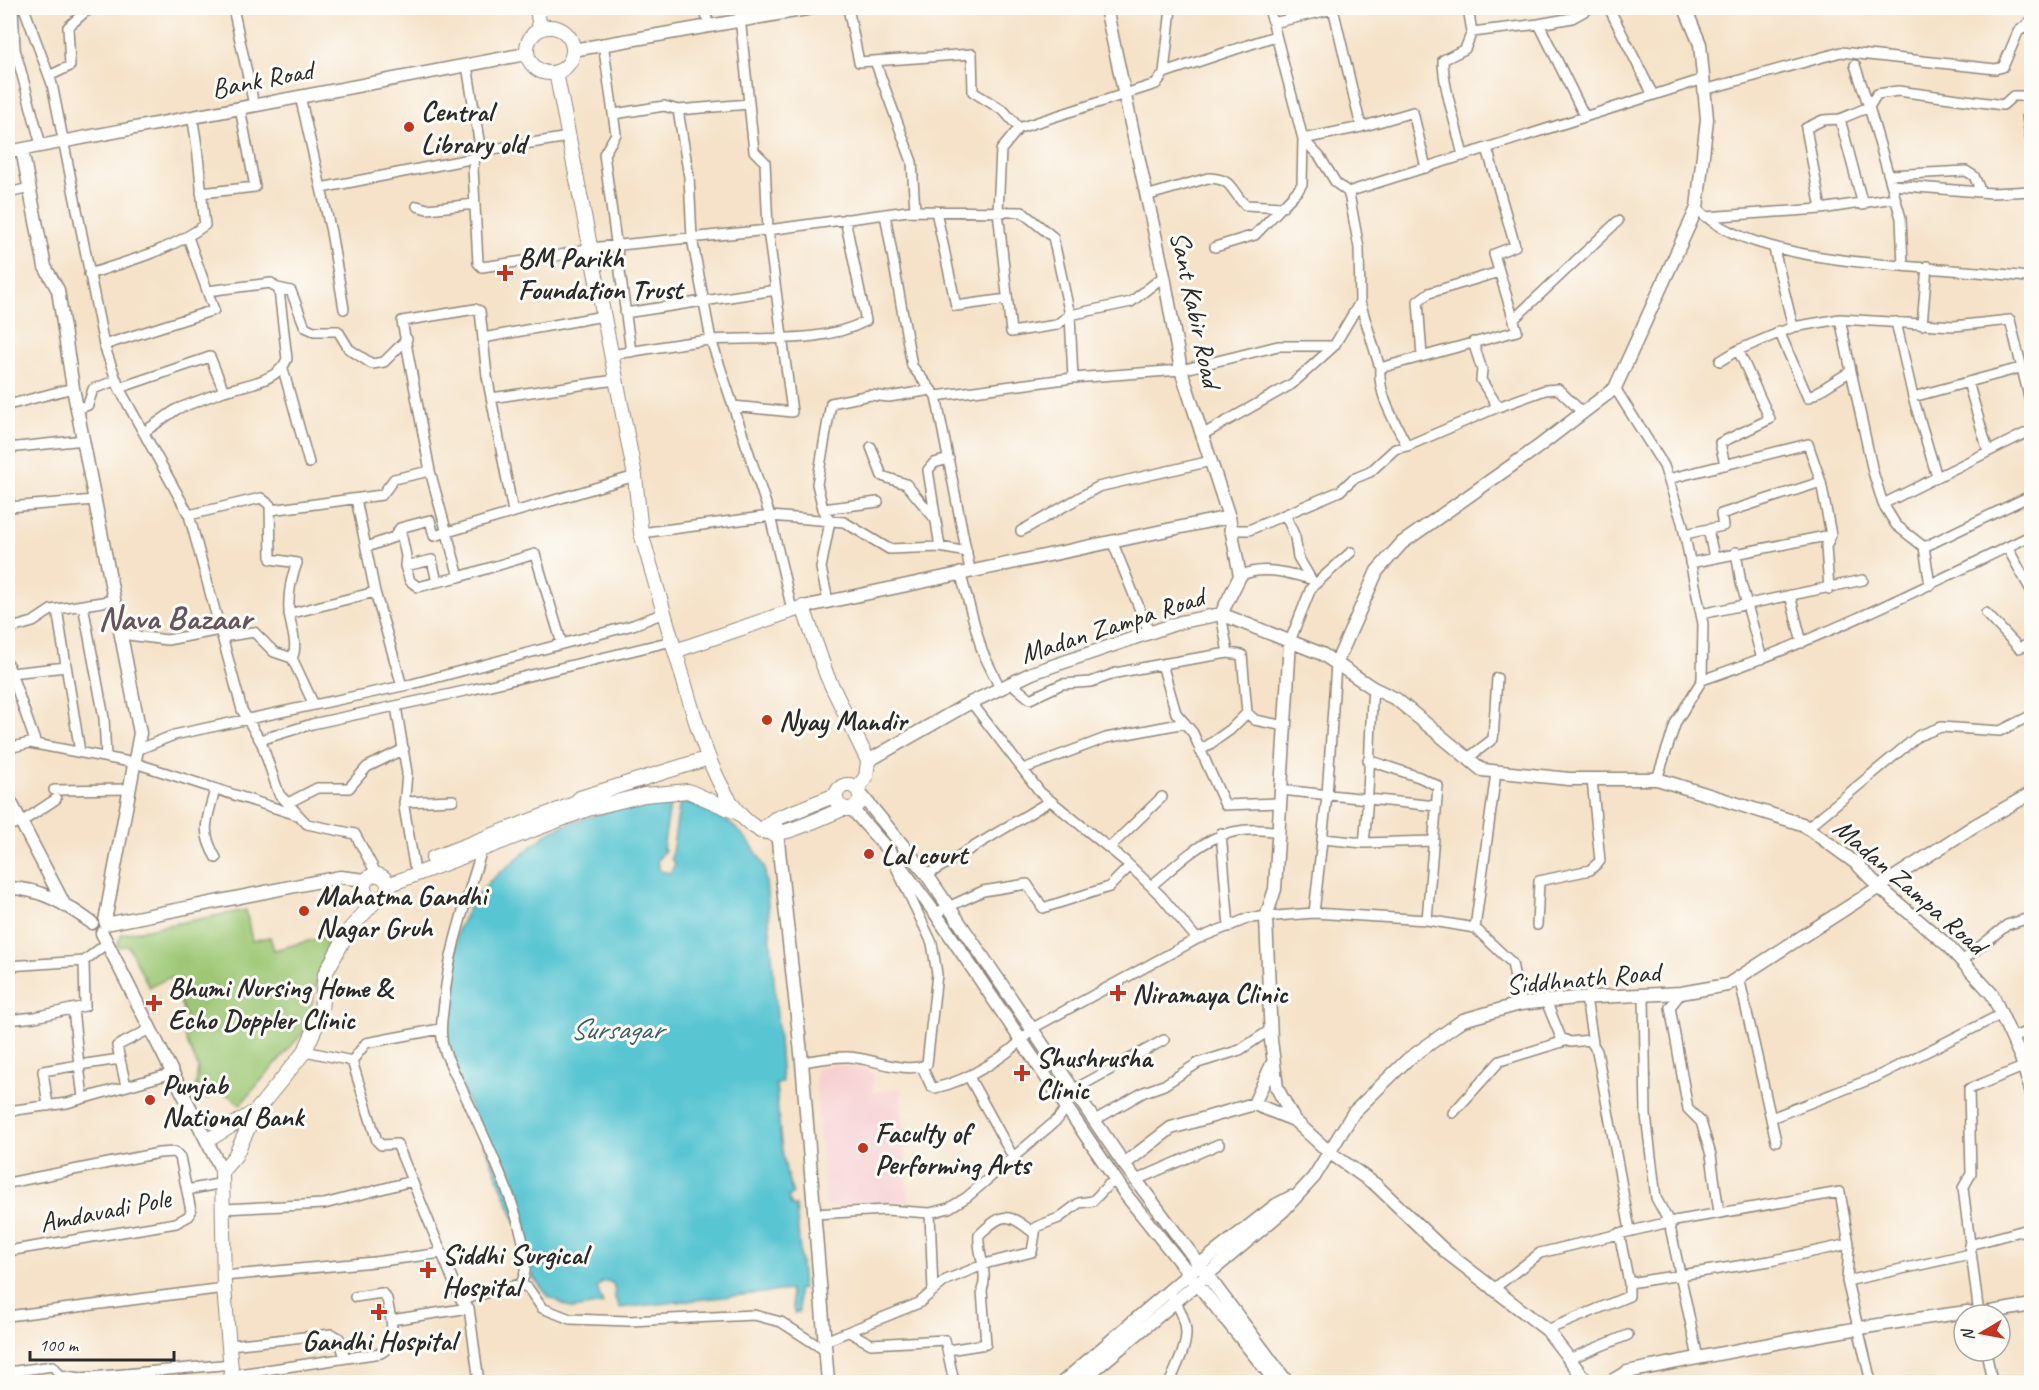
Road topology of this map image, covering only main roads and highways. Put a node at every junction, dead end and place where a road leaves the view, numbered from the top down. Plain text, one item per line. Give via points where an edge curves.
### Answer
1 (537, 8) edge
2 (545, 8) edge
3 (544, 28) junction
4 (556, 72) junction
5 (673, 646) junction
6 (709, 758) junction
7 (858, 790) junction
8 (836, 795) junction
9 (848, 809) junction
10 (736, 813) junction
11 (760, 831) junction
12 (379, 879) junction
13 (377, 899) junction
14 (256, 1111) junction
15 (208, 1140) road end
16 (232, 1374) edge

1 - 3 main road
2 - 3 main road
3 - 4 main road via 565,32 573,50 570,62
3 - 4 main road via 529,39 526,54 539,71
4 - 5 main road via 634,476 641,534
5 - 6 main road
5 - 7 main road via 797,609 868,761 866,777
6 - 10 main road
6 - 12 main road via 580,798 574,804
7 - 8 main road via 843,786
7 - 9 main road via 860,802
8 - 9 main road via 837,802
8 - 11 main road via 775,819
9 - 11 main road via 779,833
10 - 11 main road
10 - 12 main road via 702,796 669,791 588,809 482,849
12 - 13 main road via 387,893
12 - 13 main road via 364,887 367,895
13 - 14 main road via 349,930 325,974 320,1017 305,1051
14 - 15 main road
14 - 16 main road via 223,1177 224,1282

